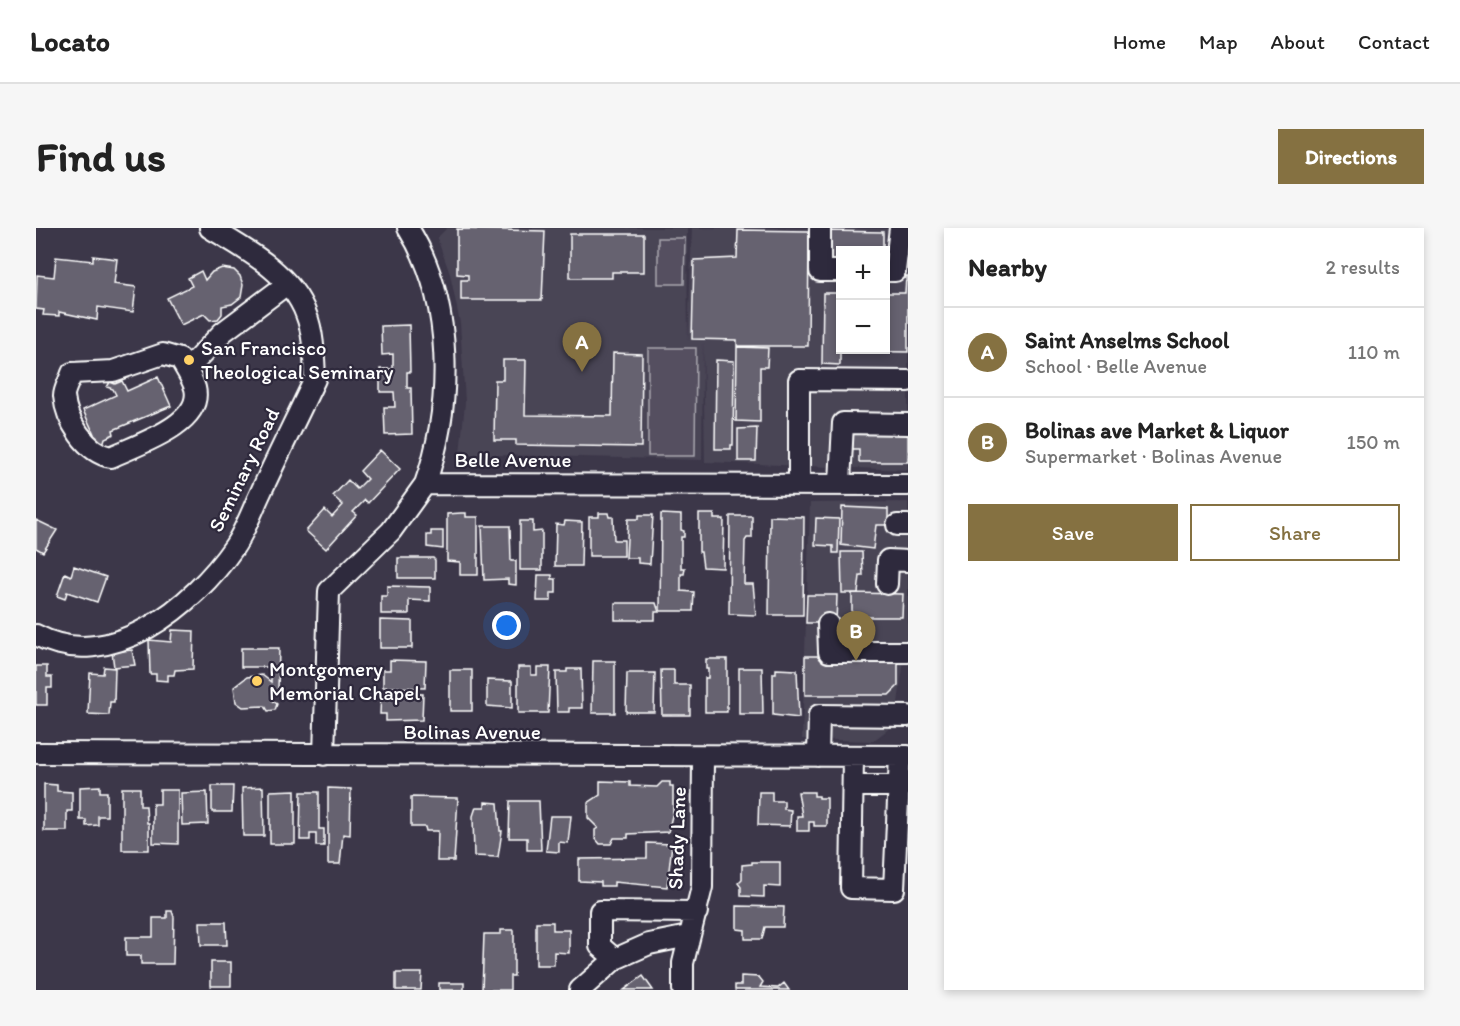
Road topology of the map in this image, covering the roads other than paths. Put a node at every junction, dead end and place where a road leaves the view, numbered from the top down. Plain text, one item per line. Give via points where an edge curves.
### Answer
1 (210, 228) edge
2 (408, 228) edge
3 (820, 228) edge
4 (900, 228) edge
5 (836, 271) edge
6 (890, 271) edge
7 (286, 284) junction
8 (186, 370) junction
9 (908, 381) edge
10 (908, 424) edge
11 (840, 483) junction
12 (425, 484) junction
13 (908, 484) edge
14 (799, 485) junction
15 (908, 561) edge
16 (887, 584) dead end
17 (828, 624) dead end
18 (36, 635) edge
19 (908, 652) edge
20 (908, 716) edge
21 (36, 753) edge
22 (324, 755) junction
23 (818, 756) junction
24 (904, 756) edge
25 (703, 757) junction
26 (853, 757) junction
27 (853, 786) junction
28 (899, 786) junction
29 (697, 912) junction
30 (688, 936) junction
31 (615, 959) junction
32 (580, 990) edge
33 (683, 990) edge

1 - 7 street, Seminary Road via 260,259
2 - 12 street via 437,300 444,352 436,453
3 - 5 street via 820,271
4 - 6 street via 895,271
7 - 8 street via 223,332
7 - 18 street, Seminary Road via 306,313 314,349 315,379 236,546 203,586 170,613 124,640 81,647
8 - 8 street via 180,359 164,354 113,371 72,373 64,393 67,407 82,438 100,455 111,457 180,424 192,408 195,390
9 - 14 street via 799,380
10 - 11 street via 843,423
11 - 13 street, Belle Avenue
11 - 14 street, Belle Avenue
12 - 14 street, Belle Avenue
12 - 22 street via 391,531 329,591
15 - 16 street via 888,560
17 - 19 street via 830,652
20 - 23 street via 819,715
21 - 22 street, Bolinas Avenue
22 - 25 street, Bolinas Avenue
23 - 25 street, Bolinas Avenue
23 - 26 street, Bolinas Avenue
24 - 26 street, Bolinas Avenue
24 - 28 street
25 - 29 street, Shady Lane via 703,859
26 - 27 street
27 - 28 street
27 - 28 street via 851,888 894,890
29 - 30 street, Shady Lane
29 - 31 street via 600,911 600,946
30 - 31 street via 649,944
30 - 33 street, Shady Lane
31 - 32 street

